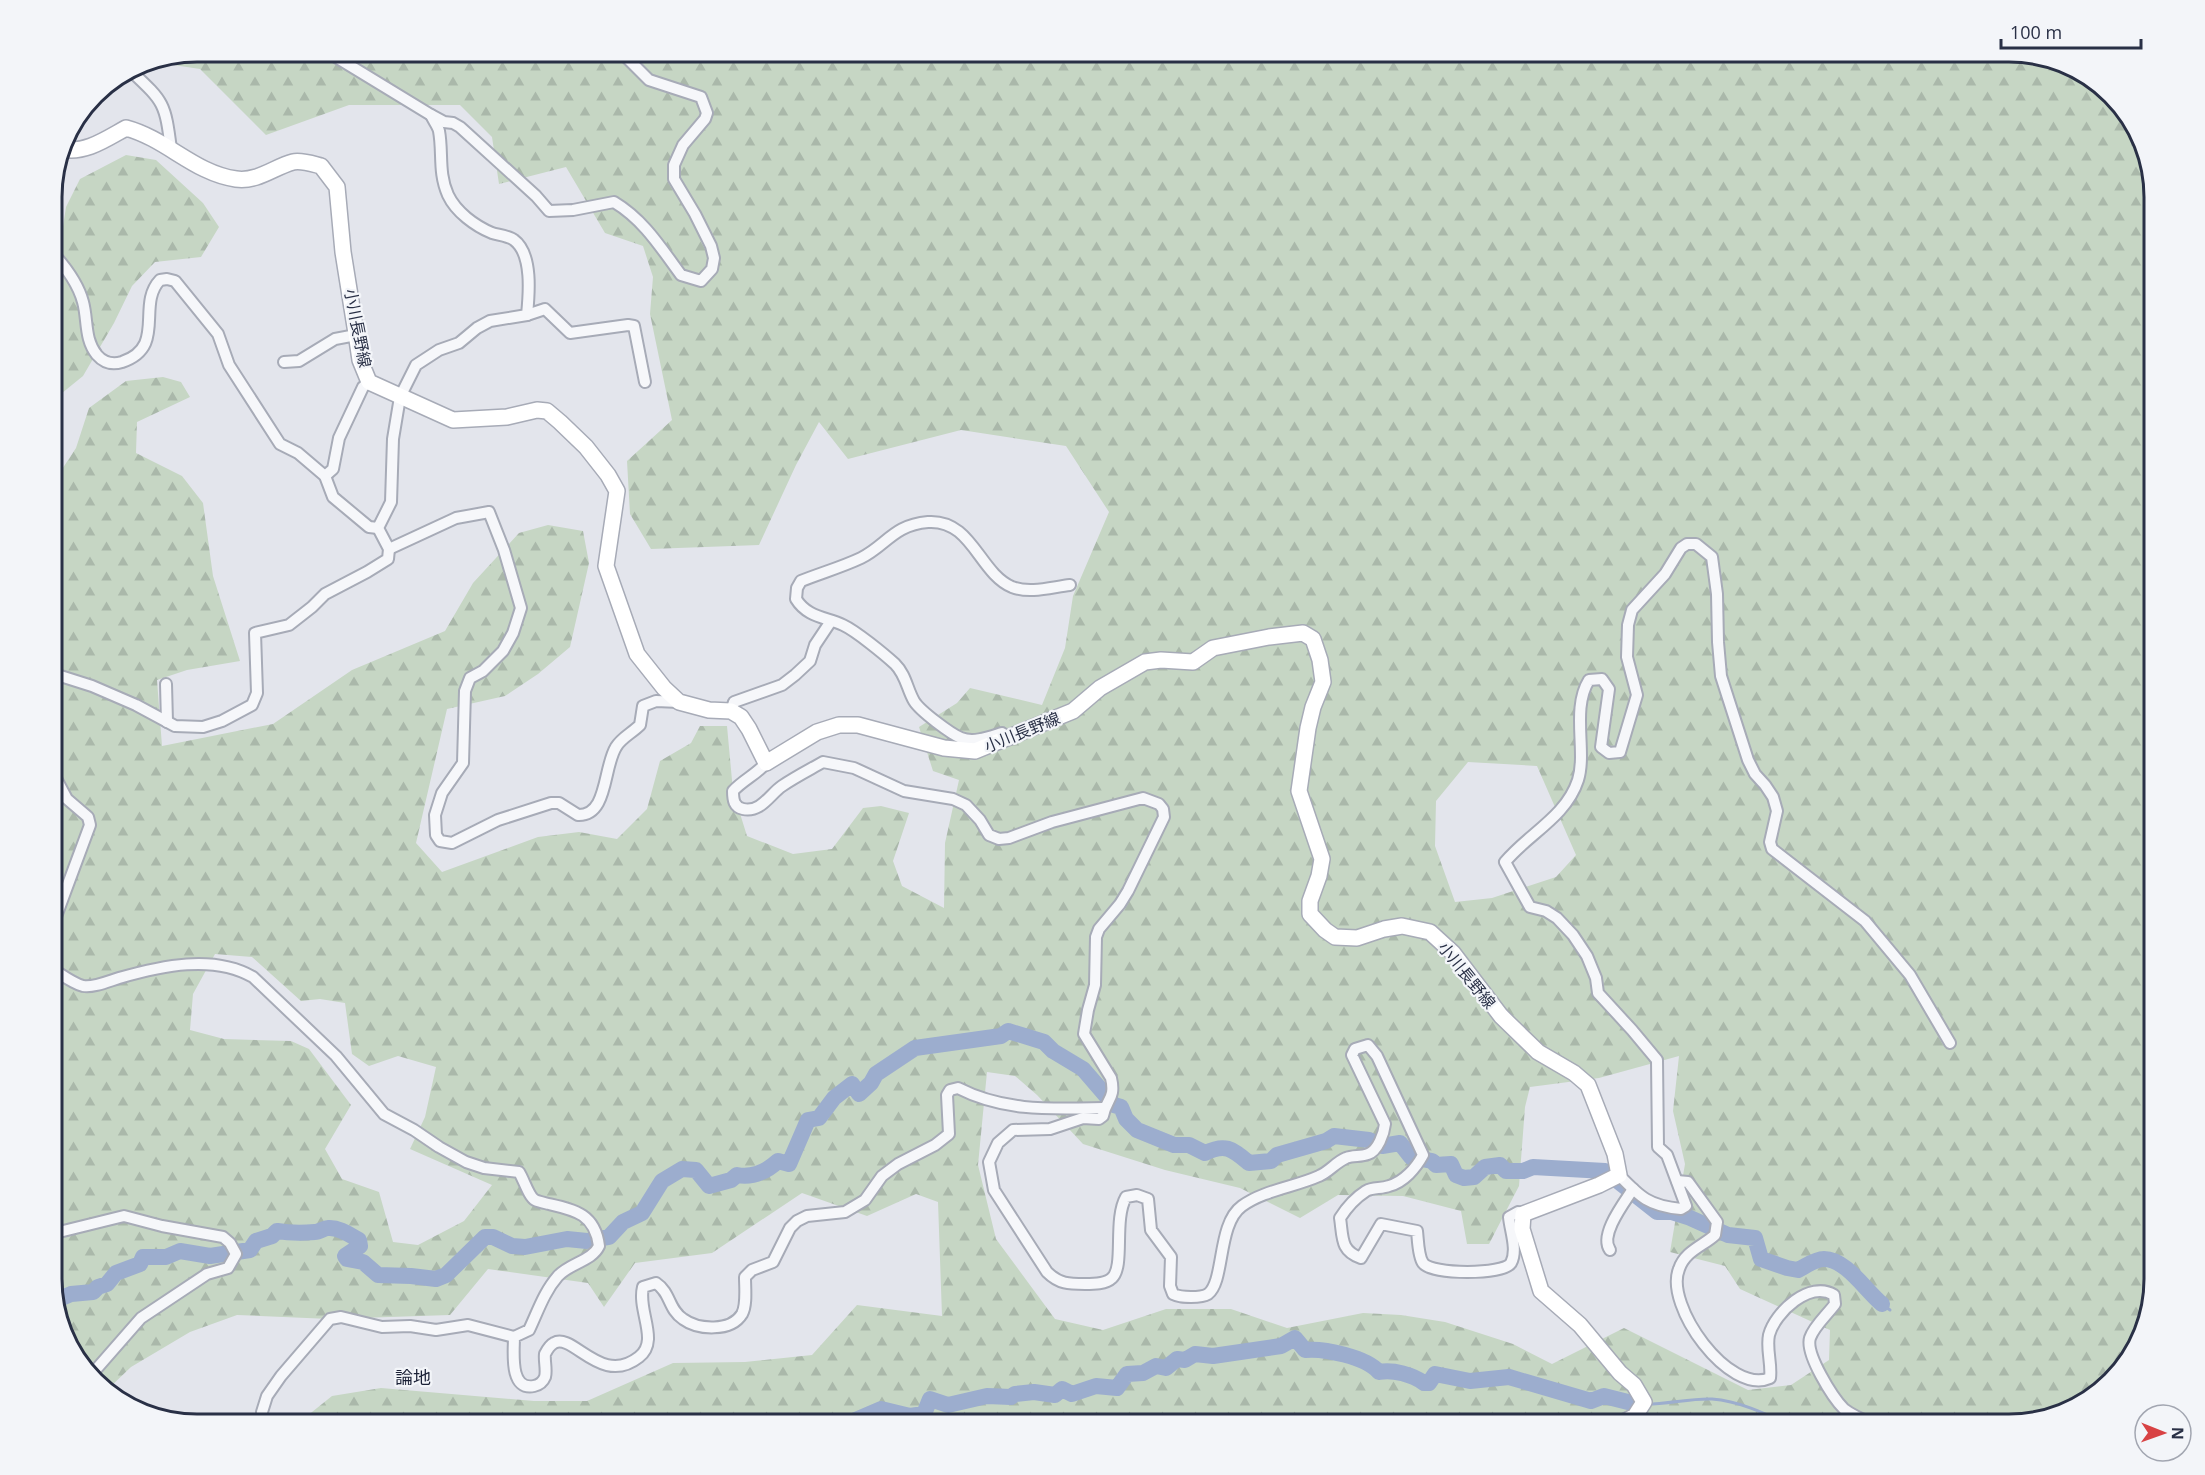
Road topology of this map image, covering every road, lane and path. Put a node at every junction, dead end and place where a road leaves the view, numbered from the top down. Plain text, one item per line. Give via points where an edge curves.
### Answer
1 (344, 62) edge
2 (631, 62) edge
3 (137, 76) edge
4 (431, 115) junction
5 (171, 149) junction
6 (70, 151) edge
7 (62, 266) edge
8 (527, 315) junction
9 (356, 335) junction
10 (284, 362) dead end
11 (369, 382) junction
12 (645, 382) dead end
13 (400, 397) junction
14 (325, 476) junction
15 (378, 528) junction
16 (390, 549) junction
17 (1071, 585) dead end
18 (831, 621) junction
19 (62, 676) edge
20 (166, 684) dead end
21 (679, 702) junction
22 (731, 711) junction
23 (167, 722) junction
24 (1009, 737) junction
25 (766, 763) junction
26 (62, 790) edge
27 (62, 897) edge
28 (62, 975) edge
29 (1950, 1042) dead end
30 (1103, 1108) junction
31 (1619, 1175) junction
32 (1677, 1181) junction
33 (1633, 1189) junction
34 (1523, 1214) junction
35 (62, 1231) edge
36 (1610, 1250) dead end
37 (514, 1337) junction
38 (96, 1369) edge
39 (262, 1414) edge
40 (1636, 1414) edge
41 (1852, 1414) edge

1 - 4 street
2 - 4 street via 649,80 701,97 705,105 705,119 683,145 674,165 674,180 714,258 701,281 681,275 658,242 614,202 549,211 471,136 453,123 444,123
3 - 5 street via 155,93 166,111
4 - 8 street via 439,130 441,172 453,204 477,226 514,240 522,252 530,277
5 - 6 main road, 小川長野線 via 126,128 92,146
5 - 9 main road, 小川長野線 via 206,171 238,180 263,176 295,161 321,166 337,187
7 - 14 street via 80,293 90,343 108,363 136,356 148,337 152,289 159,280 176,281 218,334 229,365 280,444 298,453
8 - 12 street via 545,309 570,333 634,326
8 - 13 street via 490,321 459,343 439,350 416,365
9 - 10 street via 335,339 299,361
9 - 11 main road, 小川長野線
11 - 13 main road, 小川長野線
11 - 14 street via 339,438 333,469
13 - 15 street via 393,439 391,502
13 - 21 main road, 小川長野線 via 453,420 547,411 586,447 617,491 606,566 618,602 637,654
14 - 15 street via 333,497 369,527
15 - 16 street
16 - 21 street via 456,518 489,512 521,608 503,651 470,678 465,691 463,763 442,793 435,815 440,841 452,843 498,820 551,803 559,803 578,815 592,811 600,801 615,748 640,725 643,706 656,701
16 - 23 street via 388,559 325,594 289,625 255,633 257,693 252,705 203,727
17 - 18 street via 1044,589 1014,587 995,574 961,533 931,522 899,530 863,557 801,581 796,599 800,606
18 - 22 street via 815,645 810,661 795,675 782,685 734,702
18 - 24 street via 844,626 896,665 914,701 950,732 974,741 1002,733
19 - 23 street via 136,705
20 - 23 street
21 - 22 main road
22 - 25 main road via 741,717
24 - 25 main road, 小川長野線 via 975,751 911,741 858,725 839,725 817,732
24 - 31 main road, 小川長野線 via 1073,711 1100,688 1145,662 1193,662 1213,648 1269,637 1303,633 1313,639 1323,682 1308,728 1299,790 1322,859 1310,914 1335,937 1357,938 1402,926 1430,932 1453,953 1501,1016 1538,1052 1588,1085 1615,1154
25 - 30 street via 733,791 733,801 739,808 758,808 780,787 823,762 854,768 904,791 953,799 966,805 989,835 999,839 1135,800 1160,804 1164,817 1160,827 1124,897 1096,937 1095,985 1084,1034 1113,1085 1111,1100
26 - 27 street via 88,817 90,825
28 - 37 street via 85,987 196,964 221,964 241,970 336,1056 384,1114 466,1162 519,1172 534,1200 578,1211 590,1222 598,1240 596,1251 559,1276 545,1293 529,1330
29 - 32 street via 1910,975 1865,921 1772,849 1777,811 1773,797 1748,760 1721,676 1712,557 1696,543 1687,544 1632,610 1627,657 1637,695 1620,752 1609,753 1601,747 1609,689 1602,679 1589,680 1584,689 1578,734 1580,769 1572,793 1562,809 1505,862 1530,906 1557,918 1573,935 1587,956 1598,993 1657,1060 1658,1147 1667,1155
30 - 34 street via 1099,1119 1083,1118 1050,1129 1013,1131 998,1143 989,1162 994,1190 1047,1272 1064,1284 1091,1284 1113,1278 1118,1269 1122,1204 1126,1197 1137,1195 1148,1199 1151,1230 1171,1257 1173,1294 1207,1295 1216,1277 1230,1219 1243,1205 1322,1175 1343,1159 1373,1152 1385,1124 1353,1055 1355,1049 1368,1045 1377,1056 1423,1155 1403,1179 1368,1190 1348,1205 1340,1218 1344,1247 1361,1258 1381,1224 1417,1231 1422,1262 1427,1266 1461,1273 1503,1269 1512,1259 1509,1217 1518,1212
30 - 37 street via 1041,1110 980,1099 958,1088 950,1090 949,1134 898,1164 882,1176 865,1200 845,1212 807,1216 797,1221 773,1262 745,1277 743,1312 737,1320 728,1325 701,1327 682,1319 665,1289 656,1283 649,1285 643,1287 640,1299 649,1342 646,1352 631,1363 603,1365 569,1344 554,1343 545,1354 545,1377 533,1386 526,1386 517,1376
31 - 33 street
31 - 34 main road
32 - 33 street via 1686,1206 1681,1209 1653,1204
32 - 41 street via 1688,1182 1717,1222 1715,1235 1688,1255 1677,1276 1676,1288 1684,1312 1706,1346 1743,1376 1770,1378 1768,1345 1772,1327 1798,1299 1819,1290 1827,1291 1834,1295 1835,1304 1811,1337 1810,1352 1842,1407
33 - 36 street via 1607,1233
34 - 40 main road via 1522,1229 1541,1291 1580,1325 1634,1385 1644,1402
35 - 38 street via 124,1216 223,1237 236,1254 228,1268 207,1274 141,1318
37 - 39 street via 468,1325 436,1330 382,1327 341,1317 330,1319 281,1376 267,1396

